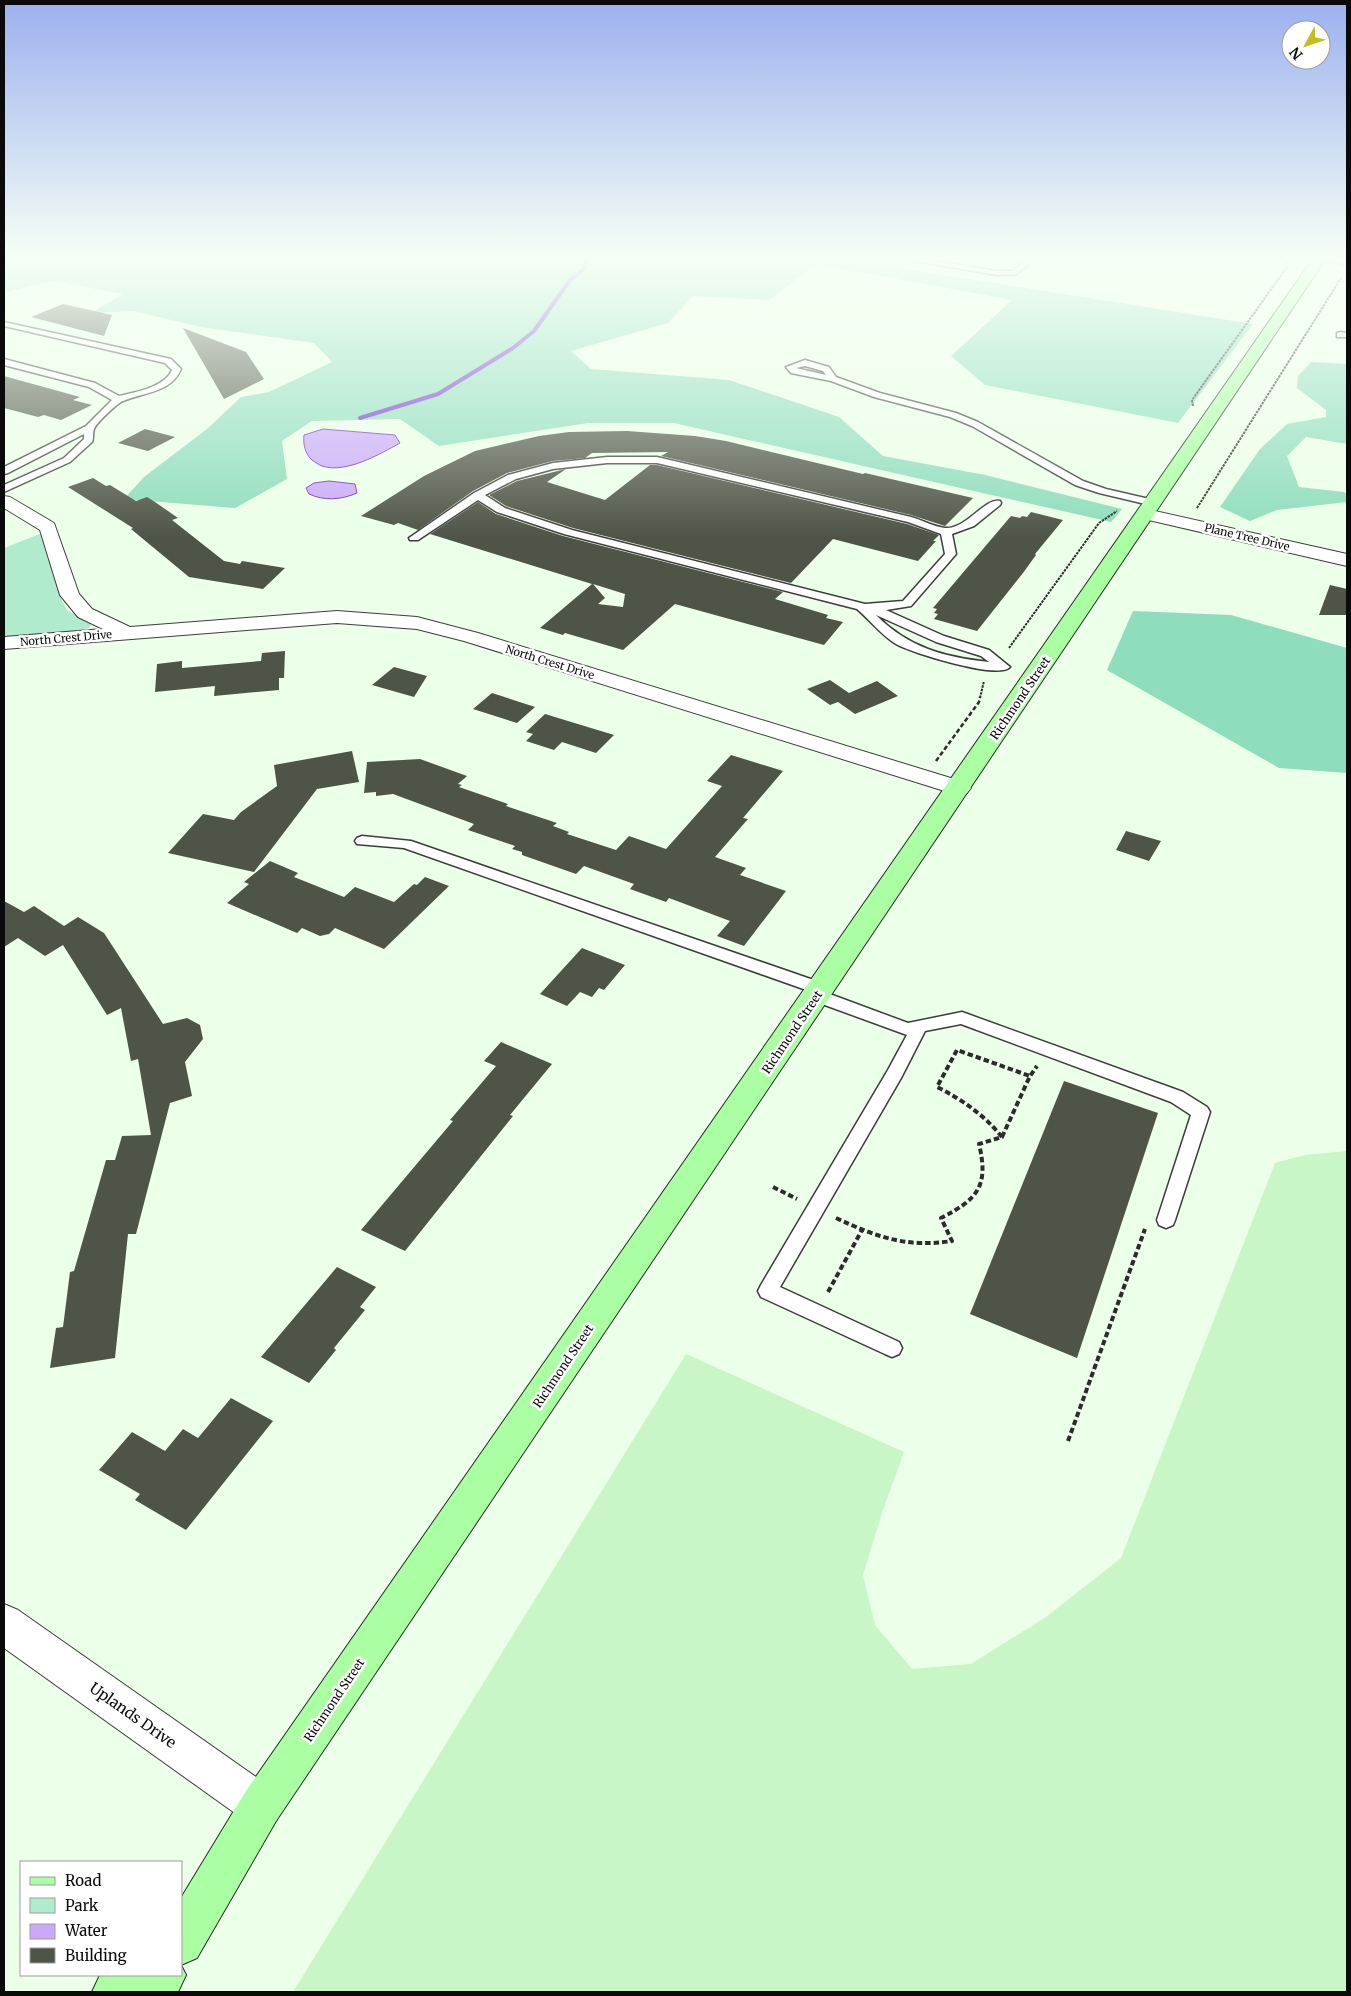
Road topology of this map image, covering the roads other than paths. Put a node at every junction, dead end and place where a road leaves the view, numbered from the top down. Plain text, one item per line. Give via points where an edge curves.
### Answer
1 (120, 350) edge
2 (1258, 350) edge
3 (4, 362) edge
4 (833, 379) dead end
5 (118, 399) junction
6 (89, 428) junction
7 (4, 471) edge
8 (4, 489) edge
9 (478, 495) junction
10 (4, 501) edge
11 (996, 503) dead end
12 (1150, 509) junction
13 (946, 532) junction
14 (414, 538) dead end
15 (1347, 560) edge
16 (862, 607) junction
17 (128, 633) junction
18 (4, 643) edge
19 (959, 788) junction
20 (362, 841) dead end
21 (819, 992) junction
22 (919, 1027) junction
23 (1166, 1220) dead end
24 (892, 1348) dead end
25 (4, 1624) edge
26 (261, 1806) junction
27 (182, 1908) edge
28 (182, 1940) edge
29 (129, 1976) edge
30 (161, 1976) edge
31 (116, 1992) edge
32 (152, 1992) edge

1 - 5 lane via 168,361 177,369 173,378 161,385
2 - 12 main road, Richmond Street
3 - 5 lane via 92,385
4 - 12 lane via 975,424 1080,483 1129,498
5 - 6 lane
6 - 7 lane
6 - 8 lane via 89,440 67,460
9 - 13 lane via 512,477 553,466 606,460 657,460 911,520
9 - 14 lane
9 - 16 lane via 501,510 568,532
10 - 17 street, North Crest Drive via 48,527 70,596 85,613
11 - 13 lane via 970,524
12 - 15 street, Plane Tree Drive via 1191,524
12 - 19 main road, Richmond Street
13 - 16 lane via 951,554 907,604 887,608
16 - 16 lane via 891,635 915,650 975,666 997,664 985,653
17 - 18 street, North Crest Drive
17 - 19 street, North Crest Drive via 337,617 417,622
19 - 21 main road, Richmond Street
20 - 21 lane via 406,844
21 - 22 lane via 907,1029
21 - 26 main road, Richmond Street
22 - 23 lane via 962,1018 1177,1097 1201,1112
22 - 24 lane via 768,1291
25 - 26 street, Uplands Drive
26 - 27 main road, Richmond Street
26 - 28 main road, Richmond Street
29 - 31 main road
30 - 32 main road

